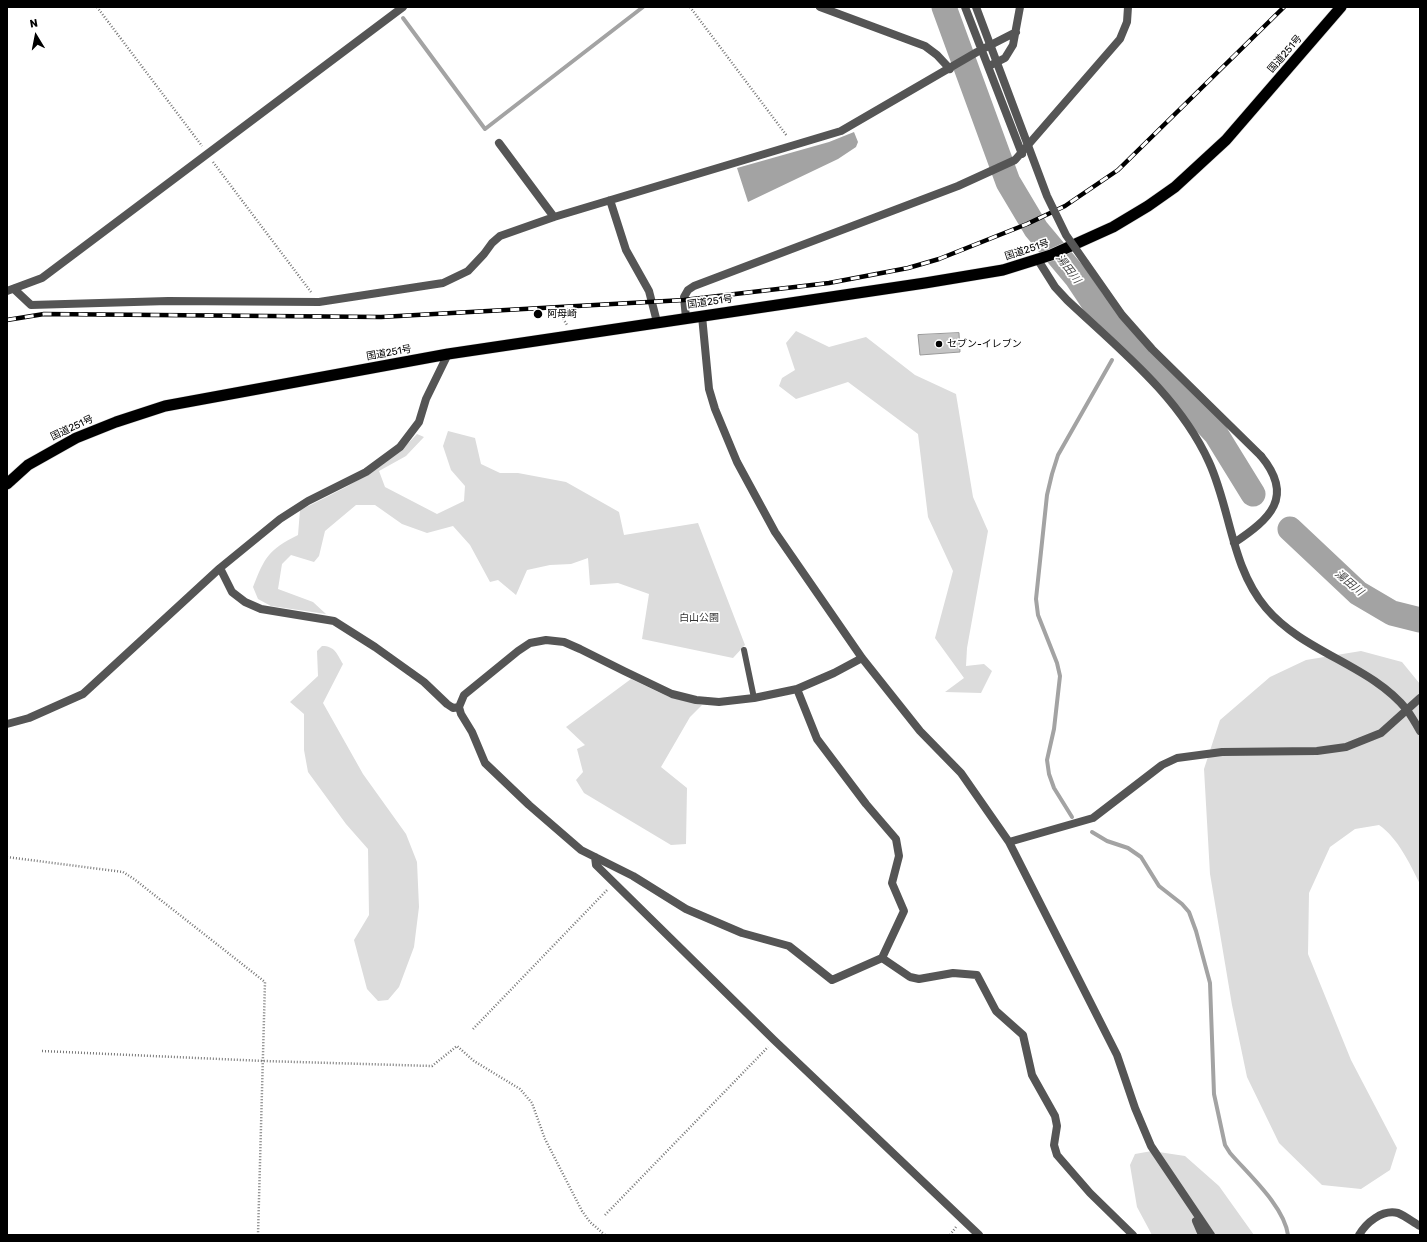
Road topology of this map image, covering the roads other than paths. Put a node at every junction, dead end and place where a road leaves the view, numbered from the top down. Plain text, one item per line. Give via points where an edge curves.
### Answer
1 (403, 7) edge
2 (820, 7) edge
3 (965, 7) edge
4 (976, 7) edge
5 (1020, 7) edge
6 (1128, 7) edge
7 (1335, 9) edge
8 (1016, 32) junction
9 (980, 51) junction
10 (988, 66) junction
11 (953, 67) junction
12 (499, 143) dead end
13 (1022, 154) junction
14 (610, 200) junction
15 (554, 217) junction
16 (1038, 260) junction
17 (10, 290) edge
18 (702, 316) junction
19 (686, 318) junction
20 (657, 322) junction
21 (448, 354) junction
22 (7, 484) edge
23 (1234, 543) junction
24 (220, 568) junction
25 (744, 650) dead end
26 (862, 658) junction
27 (797, 688) junction
28 (754, 698) junction
29 (1420, 698) edge
30 (459, 707) junction
31 (1407, 710) junction
32 (7, 724) edge
33 (1420, 731) edge
34 (1009, 842) junction
35 (595, 857) junction
36 (882, 958) junction
37 (1190, 1206) junction
38 (1420, 1226) edge
39 (979, 1235) edge
40 (1133, 1235) edge
41 (1202, 1235) edge
42 (1211, 1235) edge
43 (1359, 1235) edge

1 - 17 street via 42,278
2 - 11 street via 925,46
3 - 9 street
4 - 23 street, bridge via 1047,196 1066,235 1122,315 1152,349 1270,466 1277,493 1275,507 1258,527
5 - 8 street
6 - 13 street via 1127,22 1120,39
7 - 16 highway, 国道251号 via 1226,140 1198,167 1148,206 1113,227
8 - 9 street
8 - 10 street via 1013,45 1004,58
9 - 10 street
9 - 11 street
10 - 13 street
11 - 14 street via 841,131
12 - 15 street
13 - 19 street via 996,170 694,286 684,297
14 - 15 street
14 - 20 street via 626,250 649,291
15 - 17 street via 500,236 468,271 443,283 319,302 168,301 31,305
16 - 18 highway, 国道251号 via 1003,270
16 - 23 street via 1067,300 1167,396 1191,427 1219,485
18 - 19 highway, 国道251号
18 - 26 street via 709,389 737,462 775,532
19 - 20 highway, 国道251号
20 - 21 highway, 国道251号
21 - 22 highway, 国道251号 via 165,406 76,438 28,465
21 - 24 street via 426,399 419,422 400,447 366,472 308,501 280,519
23 - 31 street via 1246,576 1265,608 1310,645 1386,691
24 - 30 street via 232,592 245,602 261,609 334,621 424,682 447,704 453,708
24 - 32 street via 83,694 29,718
25 - 28 lane
26 - 27 street
26 - 34 street via 920,731 961,773
27 - 28 street
27 - 36 street via 818,739 866,804 896,838 899,856 892,883 904,911
28 - 30 street via 719,702 672,694 564,642 546,640 530,643 518,651 464,695
29 - 31 street
30 - 35 street via 485,763 581,850
31 - 33 street
31 - 34 street via 1381,733 1346,747 1317,751 1222,752 1177,758 1162,765 1093,818
34 - 37 street via 1117,1054 1151,1146
35 - 36 street via 633,876 686,909 742,933 789,946 832,980
35 - 39 street via 596,865 614,883
36 - 40 street via 910,977 920,979 953,973 977,974 996,1011 1023,1035 1032,1075 1055,1116 1057,1126 1054,1145 1057,1155 1090,1193
37 - 41 street
37 - 42 street
38 - 43 street via 1397,1213 1381,1214 1365,1226

